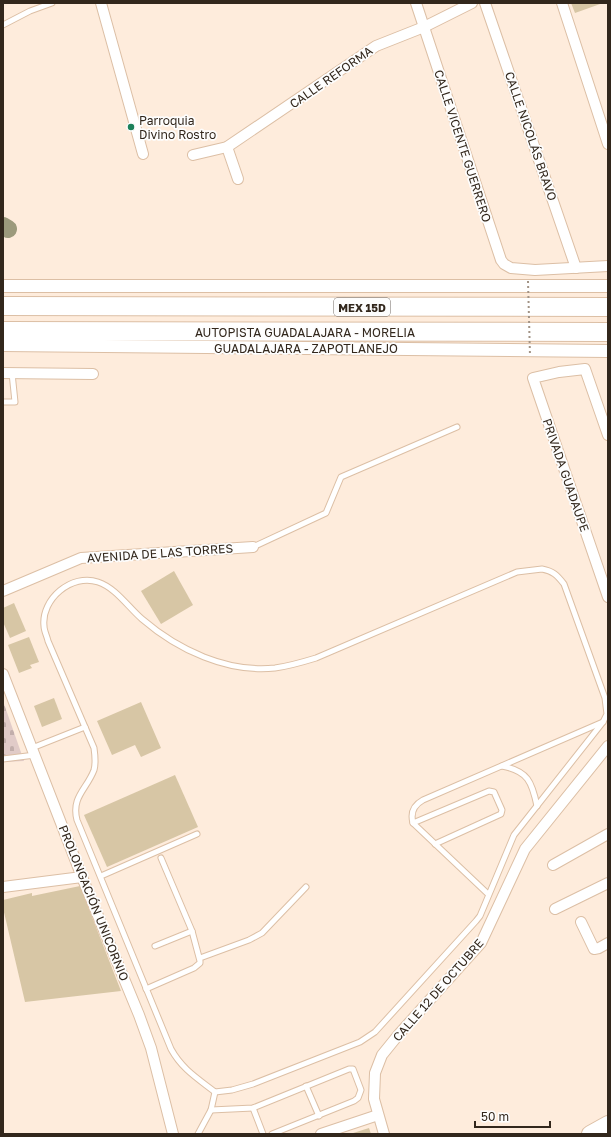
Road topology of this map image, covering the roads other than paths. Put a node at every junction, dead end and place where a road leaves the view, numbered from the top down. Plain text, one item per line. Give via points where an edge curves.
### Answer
1 (52, 3) edge
2 (101, 3) edge
3 (416, 3) edge
4 (472, 3) edge
5 (485, 3) edge
6 (562, 3) edge
7 (3, 25) edge
8 (424, 27) junction
9 (608, 144) edge
10 (227, 148) junction
11 (143, 154) dead end
12 (193, 155) dead end
13 (238, 179) dead end
14 (608, 266) edge
15 (576, 268) junction
16 (3, 286) edge
17 (608, 286) edge
18 (3, 306) edge
19 (608, 307) edge
20 (3, 331) edge
21 (608, 332) edge
22 (3, 345) edge
23 (608, 351) edge
24 (8, 373) edge
25 (93, 374) dead end
26 (3, 402) edge
27 (456, 427) dead end
28 (608, 435) edge
29 (253, 547) joint
30 (3, 591) edge
31 (608, 597) edge
32 (3, 674) edge
33 (603, 722) junction
34 (85, 727) junction
35 (608, 746) edge
36 (33, 751) junction
37 (3, 759) edge
38 (501, 766) junction
39 (537, 806) junction
40 (413, 823) junction
41 (197, 834) dead end
42 (608, 834) edge
43 (435, 844) junction
44 (161, 858) dead end
45 (553, 864) dead end
46 (101, 876) junction
47 (82, 877) junction
48 (608, 882) edge
49 (3, 887) edge
50 (306, 887) dead end
51 (488, 894) junction
52 (555, 909) dead end
53 (581, 922) dead end
54 (192, 931) junction
55 (608, 943) edge
56 (155, 946) dead end
57 (200, 958) junction
58 (146, 989) junction
59 (306, 1086) junction
60 (215, 1092) junction
61 (253, 1108) junction
62 (210, 1110) junction
63 (378, 1115) junction
64 (319, 1116) junction
65 (608, 1124) edge
66 (173, 1134) edge
67 (198, 1134) edge
68 (263, 1134) edge
69 (272, 1134) edge
70 (321, 1134) edge
71 (384, 1134) edge
72 (590, 1134) edge

1 - 7 lane
2 - 11 street
3 - 8 street, CALLE VICENTE GUERRERO
4 - 8 street, CALLE REFORMA
5 - 15 street, CALLE NICOLÁS BRAVO
6 - 9 street
8 - 10 street, CALLE REFORMA via 376,46
8 - 15 street, CALLE VICENTE GUERRERO via 501,260 511,268
10 - 12 street, CALLE REFORMA
10 - 13 street
14 - 15 street
16 - 17 street
18 - 19 highway, AUTOPISTA GUADALAJARA - MORELIA / MEX 15D
20 - 21 highway, AUTOPISTA GUADALAJARA - MORELIA / MEX 15D
22 - 23 street, GUADALAJARA - ZAPOTLANEJO
24 - 25 street
24 - 26 lane via 15,402
27 - 29 lane via 341,477 326,513
28 - 31 street, PRIVADA GUADAUPE via 585,369 533,378
29 - 30 street, AVENIDA DE LAS TORRES via 81,558
32 - 36 street, PROLONGACIÓN UNICORNIO
33 - 34 lane via 607,714 605,698 564,584 550,570 542,569 517,572 316,658 274,668 249,668 205,658 155,630 111,589 98,582 81,580 68,584 49,603 44,626
33 - 38 lane
33 - 39 lane
34 - 36 lane
34 - 46 lane via 94,748 95,765 78,798 75,812
35 - 63 street, CALLE 12 DE OCTUBRE via 525,849 481,943 382,1055 375,1073 374,1099
36 - 37 lane
36 - 47 street, PROLONGACIÓN UNICORNIO
38 - 39 lane via 514,768 523,773 531,784
38 - 40 lane via 419,802 412,813
39 - 51 lane via 514,835
40 - 43 lane
40 - 43 lane via 489,791 494,792 502,810 501,814
41 - 46 lane
42 - 45 street
43 - 51 lane
44 - 54 lane
46 - 58 lane
47 - 49 street
47 - 66 street, PROLONGACIÓN UNICORNIO via 151,1048
48 - 52 street
50 - 57 lane via 262,933
51 - 60 lane via 476,922 371,1036 253,1084
53 - 55 street via 594,949
54 - 56 lane
54 - 57 lane
57 - 58 lane via 200,963 194,968
58 - 60 lane via 177,1060
59 - 61 lane
59 - 64 lane
59 - 64 lane via 349,1068 354,1071 361,1090 358,1098
60 - 62 lane
61 - 62 lane
61 - 68 lane
62 - 67 lane
63 - 70 street
63 - 71 street, CALLE 12 DE OCTUBRE
64 - 69 lane
65 - 72 main road

